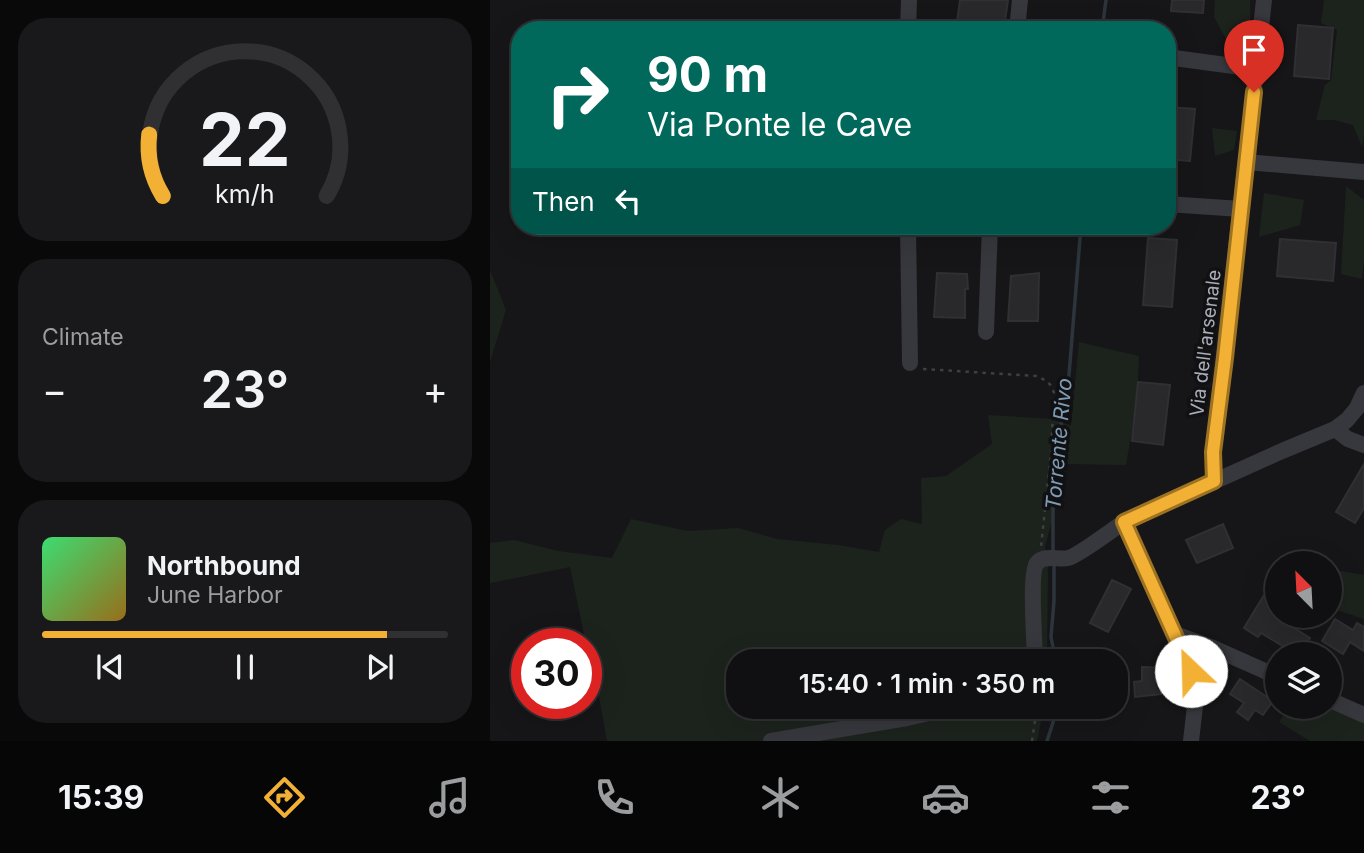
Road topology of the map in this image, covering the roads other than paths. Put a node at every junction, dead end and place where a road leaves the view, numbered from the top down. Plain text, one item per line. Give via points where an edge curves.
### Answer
1 (909, 0) edge
2 (1020, 0) edge
3 (1264, 0) edge
4 (908, 21) edge
5 (1018, 21) edge
6 (1176, 58) edge
7 (1256, 69) junction
8 (1246, 162) junction
9 (1364, 172) edge
10 (1176, 205) edge
11 (1241, 209) junction
12 (908, 235) edge
13 (990, 235) edge
14 (986, 332) dead end
15 (910, 363) road end
16 (1364, 393) edge
17 (1335, 429) junction
18 (1364, 445) edge
19 (1214, 481) junction
20 (1124, 522) junction
21 (1175, 635) junction
22 (1034, 649) edge
23 (1265, 671) edge
24 (1342, 705) edge
25 (1364, 715) edge
26 (900, 719) edge
27 (771, 741) edge
28 (1191, 741) edge

1 - 4 street
2 - 5 street
3 - 7 street, Via dell'arsenale
6 - 7 street
7 - 8 street, Via dell'arsenale
8 - 9 street
8 - 11 street, Via dell'arsenale
10 - 11 street
11 - 19 street, Via dell'arsenale via 1213,452
12 - 15 street
13 - 14 street
16 - 17 street via 1357,408
17 - 18 street
17 - 19 street
19 - 20 street
20 - 21 street
20 - 22 street via 1066,558 1041,559 1035,565
21 - 23 street
21 - 28 street via 1197,689
24 - 25 street
26 - 27 street

